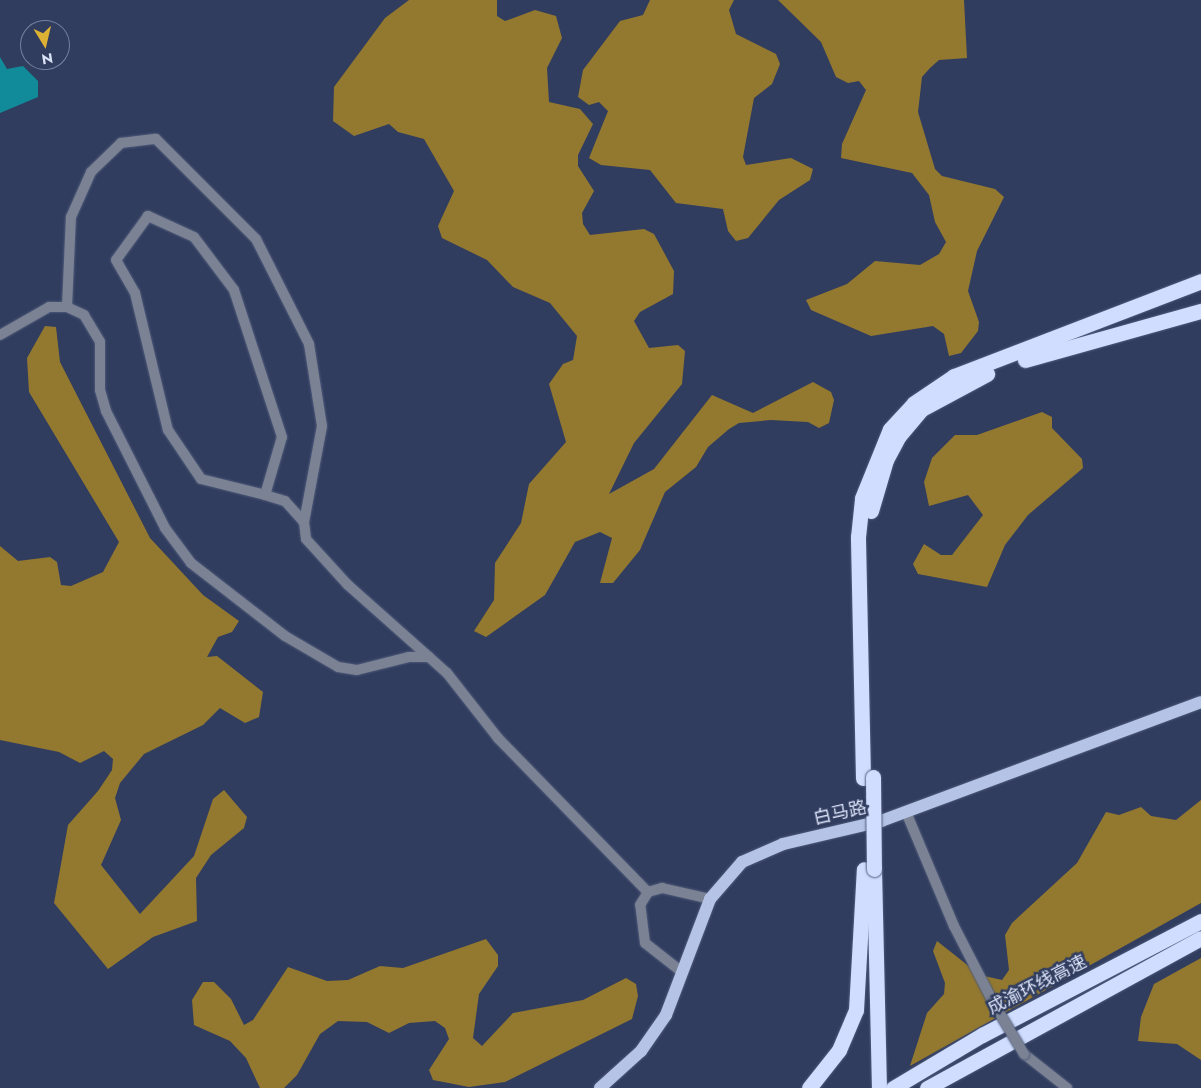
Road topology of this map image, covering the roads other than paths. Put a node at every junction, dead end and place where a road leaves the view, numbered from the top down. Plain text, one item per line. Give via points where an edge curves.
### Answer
1 (1201, 281) edge
2 (67, 307) junction
3 (1201, 312) edge
4 (0, 335) edge
5 (264, 495) junction
6 (304, 522) junction
7 (428, 658) junction
8 (1201, 702) edge
9 (868, 777) junction
10 (906, 812) junction
11 (869, 869) junction
12 (648, 892) junction
13 (710, 899) junction
14 (1201, 921) edge
15 (1201, 938) edge
16 (682, 972) junction
17 (600, 1088) edge
18 (809, 1088) edge
19 (879, 1088) edge
20 (892, 1088) edge
21 (926, 1088) edge
22 (1067, 1088) edge

1 - 9 highway via 954,376 914,403 890,429 862,498 858,537
2 - 4 street via 49,306
2 - 6 street via 71,217 91,172 122,143 156,139 256,239 309,344 322,426
2 - 7 street via 84,315 95,327 106,411 165,528 191,563 286,636 338,668 356,670 409,657
3 - 9 highway via 1070,345 993,371 922,409 899,436 872,500 868,537
5 - 5 street via 201,479 168,430 143,318 135,292 116,260 132,232 148,216 194,237 234,290 282,436
5 - 6 street via 285,501
6 - 7 street via 306,539 348,585
7 - 12 street via 447,673 498,738
8 - 10 main road, 白马路
9 - 11 highway, bridge
10 - 13 main road, 白马路 via 783,844 742,862
10 - 22 street, bridge via 954,926 1024,1054
11 - 18 highway via 856,1010 839,1050
11 - 19 highway
12 - 13 street via 662,888
12 - 16 street via 640,905 645,943
13 - 16 main road, 白马路
14 - 20 highway, 成渝环线高速 via 982,1035
15 - 21 highway, 成渝环线高速
16 - 17 main road, 白马路 via 666,1015 641,1051

